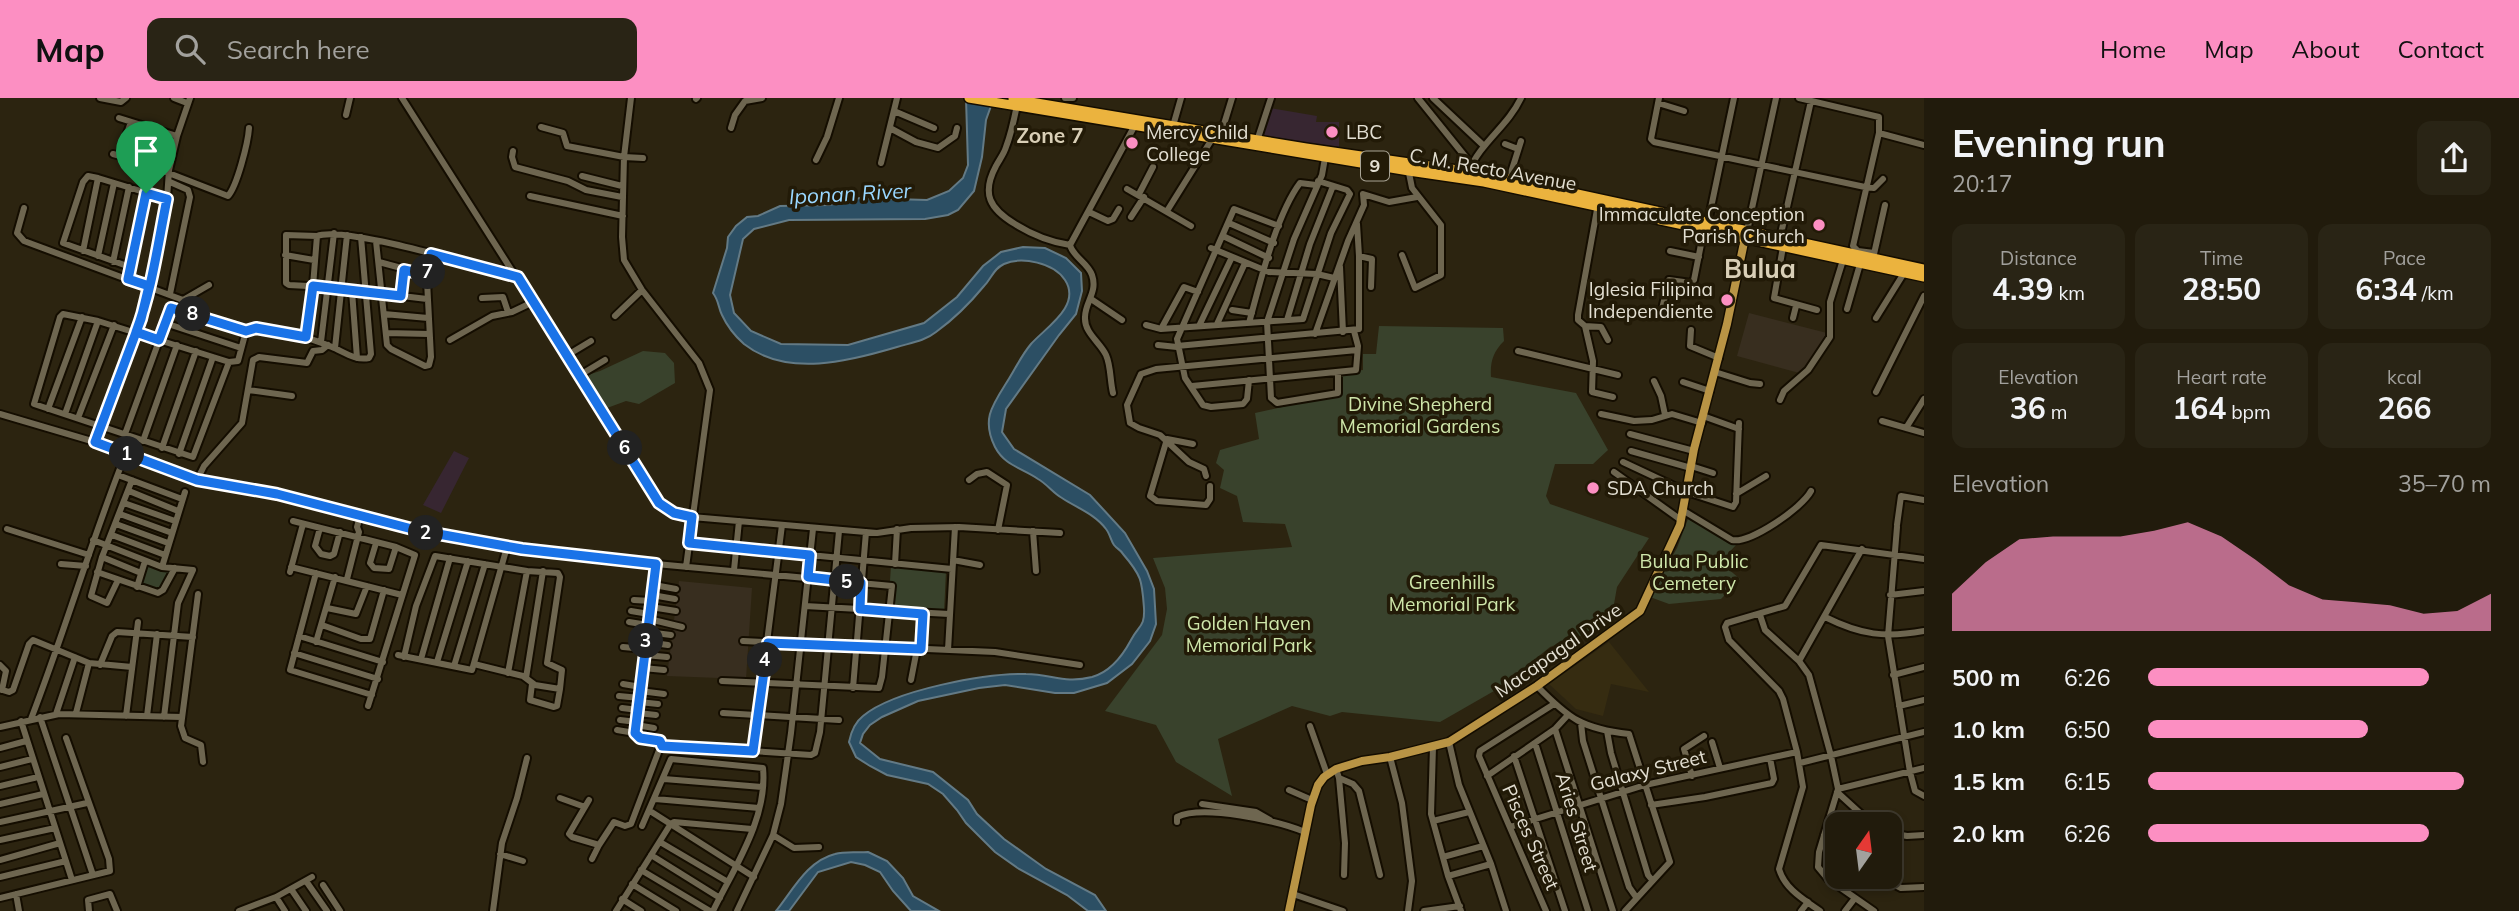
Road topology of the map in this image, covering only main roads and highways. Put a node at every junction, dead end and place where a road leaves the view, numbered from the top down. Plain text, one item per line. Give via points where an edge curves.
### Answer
1 (969, 98) edge
2 (1006, 101) edge
3 (1051, 101) edge
4 (1034, 103) edge
5 (1217, 136) junction
6 (1256, 143) junction
7 (1408, 168) junction
8 (1599, 203) junction
9 (1746, 235) junction
10 (1840, 257) junction
11 (1873, 259) junction
12 (1924, 269) edge
13 (1924, 277) edge
14 (1289, 911) edge

1 - 2 highway, C. M. Recto Avenue / 9
2 - 4 highway, C. M. Recto Avenue / 9
2 - 4 highway, C. M. Recto Avenue / 9 via 1017,106
3 - 4 highway, C. M. Recto Avenue / 9
3 - 5 highway, C. M. Recto Avenue / 9
4 - 5 highway, C. M. Recto Avenue / 9 via 1135,125
5 - 6 highway, C. M. Recto Avenue / 9
6 - 7 highway, C. M. Recto Avenue / 9
6 - 7 highway, C. M. Recto Avenue / 9
7 - 8 highway, C. M. Recto Avenue / 9
7 - 8 highway, C. M. Recto Avenue / 9 via 1470,168
8 - 9 highway, C. M. Recto Avenue / 9
9 - 10 highway, C. M. Recto Avenue / 9
9 - 14 main road, Macapagal Drive via 1683,516 1637,615 1449,742 1362,761 1338,774 1327,774 1312,800
10 - 11 highway, C. M. Recto Avenue / 9
10 - 11 highway, C. M. Recto Avenue / 9 via 1860,264
11 - 12 highway, C. M. Recto Avenue / 9
11 - 13 highway, C. M. Recto Avenue / 9

